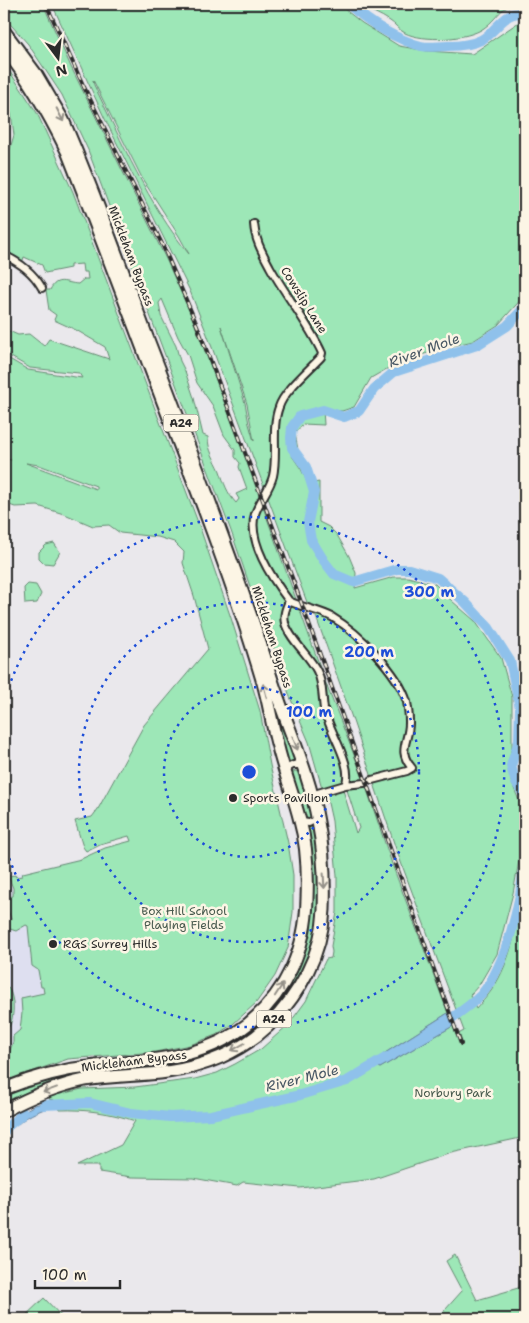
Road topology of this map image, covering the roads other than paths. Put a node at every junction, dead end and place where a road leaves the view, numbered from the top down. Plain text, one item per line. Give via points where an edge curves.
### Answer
1 (4, 32) edge
2 (4, 48) edge
3 (254, 224) dead end
4 (4, 254) edge
5 (42, 288) dead end
6 (289, 601) junction
7 (303, 765) junction
8 (284, 770) junction
9 (372, 780) dead end
10 (364, 783) dead end
11 (345, 785) junction
12 (311, 795) junction
13 (318, 818) junction
14 (300, 822) junction
15 (4, 1089) edge
16 (4, 1111) edge

1 -> 7 highway, Mickleham Bypass / A24 via 42,82 75,147 210,499
8 -> 2 highway, Mickleham Bypass / A24 via 263,685 224,564 81,187 44,104
3 - 6 street, Cowslip Lane via 258,244 322,353 279,406 273,476 255,514 253,528 274,582
4 - 5 street via 36,277
6 - 9 street via 330,616 342,624 380,659 398,682 407,702 409,724 403,754 412,768
6 - 11 street via 284,612 285,623 318,673 325,710 346,766
7 - 8 street via 293,765
7 - 12 highway, Mickleham Bypass / A24
8 - 14 highway, Mickleham Bypass / A24
10 - 11 street
11 - 12 street
12 - 13 highway, Mickleham Bypass / A24
13 - 14 street
13 -> 16 highway, Mickleham Bypass / A24 via 324,886 321,937 308,973 285,1007 266,1027 215,1060 165,1073 88,1079 63,1085
15 -> 14 highway, Mickleham Bypass / A24 via 61,1071 174,1058 204,1050 231,1037 250,1022 272,1000 300,952 308,898

